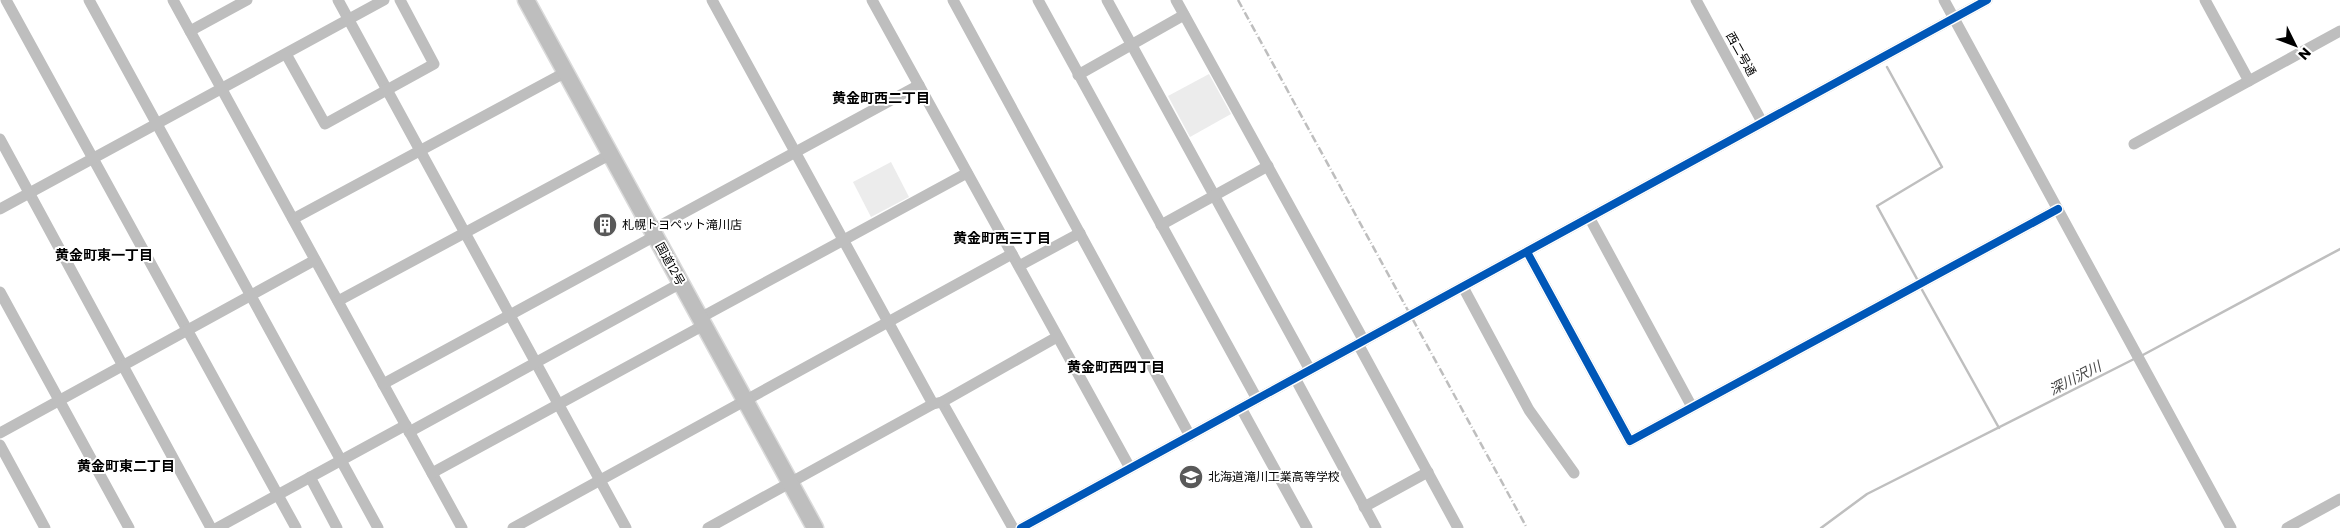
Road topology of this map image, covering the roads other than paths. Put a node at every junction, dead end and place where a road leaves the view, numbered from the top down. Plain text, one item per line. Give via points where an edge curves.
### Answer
1 (6, 0) edge
2 (89, 0) edge
3 (173, 0) edge
4 (248, 0) edge
5 (338, 0) edge
6 (384, 0) edge
7 (400, 0) edge
8 (526, 0) edge
9 (712, 0) edge
10 (872, 0) edge
11 (953, 0) edge
12 (1038, 0) edge
13 (1107, 0) edge
14 (1176, 0) edge
15 (1696, 0) edge
16 (1944, 0) edge
17 (1987, 0) edge
18 (2206, 0) edge
19 (1184, 15) junction
20 (1954, 18) junction
21 (349, 19) junction
22 (2340, 31) edge
23 (190, 32) junction
24 (1131, 45) junction
25 (286, 54) junction
26 (566, 72) junction
27 (1078, 75) junction
28 (2249, 81) junction
29 (919, 84) junction
30 (222, 89) junction
31 (387, 89) junction
32 (1762, 122) junction
33 (158, 124) junction
34 (0, 139) edge
35 (2134, 144) dead end
36 (420, 150) junction
37 (795, 152) junction
38 (611, 154) junction
39 (94, 158) junction
40 (1268, 166) junction
41 (967, 173) junction
42 (30, 193) junction
43 (1214, 196) junction
44 (0, 209) edge
45 (2058, 210) junction
46 (1589, 216) junction
47 (293, 220) junction
48 (1161, 225) junction
49 (466, 232) junction
50 (653, 233) junction
51 (1080, 233) junction
52 (844, 241) junction
53 (1527, 252) junction
54 (1012, 254) junction
55 (315, 260) junction
56 (1019, 266) junction
57 (681, 283) junction
58 (1464, 287) junction
59 (0, 292) edge
60 (252, 294) junction
61 (338, 301) junction
62 (511, 315) junction
63 (702, 322) junction
64 (888, 322) junction
65 (186, 330) junction
66 (1057, 337) junction
67 (1361, 342) junction
68 (536, 362) junction
69 (124, 365) junction
70 (1310, 370) junction
71 (1295, 378) junction
72 (383, 384) junction
73 (1257, 399) junction
74 (58, 400) junction
75 (746, 401) junction
76 (938, 403) junction
77 (558, 404) junction
78 (1692, 407) junction
79 (1241, 408) junction
80 (408, 428) junction
81 (0, 433) edge
82 (1190, 436) junction
83 (0, 446) edge
84 (342, 460) junction
85 (1130, 468) junction
86 (1428, 472) junction
87 (1574, 473) dead end
88 (432, 474) junction
89 (310, 477) junction
90 (600, 481) junction
91 (790, 482) junction
92 (277, 495) junction
93 (2340, 499) edge
94 (1364, 507) junction
95 (45, 528) edge
96 (129, 528) edge
97 (211, 528) edge
98 (217, 528) edge
99 (296, 528) edge
100 (337, 528) edge
101 (378, 528) edge
102 (462, 528) edge
103 (513, 528) edge
104 (626, 528) edge
105 (708, 528) edge
106 (815, 528) edge
107 (1013, 528) edge
108 (1021, 528) edge
109 (1307, 528) edge
110 (1376, 528) edge
111 (1458, 528) edge
112 (2230, 528) edge
113 (2287, 528) edge

1 - 39 street
2 - 33 street
3 - 23 street
4 - 23 street
5 - 21 street
6 - 21 street
7 - 31 street via 434,64
8 - 26 highway, 国道12号
9 - 37 street
10 - 29 street
11 - 51 street
12 - 27 street
13 - 24 street
14 - 19 street
15 - 32 street, 西二号通
16 - 20 street
17 - 20 street
18 - 28 street
19 - 24 street
19 - 40 street
20 - 32 street
20 - 45 street
21 - 25 street
21 - 31 street
22 - 28 street
23 - 30 street
24 - 27 street
24 - 43 street
25 - 30 street
25 - 31 street via 325,124
26 - 36 street
26 - 38 highway, 国道12号
27 - 48 street
28 - 35 street
29 - 37 street
29 - 41 street
30 - 33 street
30 - 47 street
31 - 36 street
32 - 46 street
33 - 39 street
33 - 60 street
34 - 42 street
36 - 47 street
36 - 49 street
37 - 50 street
37 - 52 street
38 - 49 street
38 - 50 highway, 国道12号
39 - 42 street
39 - 65 street
40 - 43 street
40 - 67 street
41 - 52 street
41 - 54 street
42 - 44 street
42 - 69 street
43 - 48 street
43 - 70 street
45 - 78 street
45 - 112 street
46 - 53 street
46 - 78 street
47 - 55 street
48 - 73 street
49 - 61 street
49 - 62 street
50 - 57 highway, 国道12号
50 - 62 street
51 - 56 street
51 - 82 street
52 - 63 street
52 - 64 street
53 - 58 street
53 - 78 street via 1630,441
54 - 56 street
54 - 64 street
55 - 60 street
55 - 61 street
56 - 66 street
57 - 63 highway, 国道12号
57 - 68 street
58 - 67 street
58 - 87 street via 1529,410
59 - 74 street
60 - 65 street
60 - 84 street
61 - 72 street
62 - 68 street
62 - 72 street
63 - 75 highway, 国道12号
63 - 77 street
64 - 75 street
64 - 76 street
65 - 69 street
65 - 92 street
66 - 76 street
66 - 85 street
67 - 70 street
67 - 86 street
68 - 77 street
68 - 80 street
69 - 74 street
69 - 97 street
70 - 71 street
71 - 73 street
71 - 94 street
72 - 80 street
73 - 79 street
74 - 81 street
74 - 96 street
75 - 90 street
75 - 91 highway, 国道12号
76 - 91 street
76 - 107 street
77 - 88 street
77 - 90 street
79 - 82 street
79 - 109 street
80 - 84 street
80 - 88 street
82 - 85 street
83 - 95 street
84 - 89 street
84 - 101 street
85 - 108 street
86 - 94 street
86 - 111 street
88 - 102 street
89 - 92 street
89 - 100 street
90 - 103 street
90 - 104 street
91 - 105 street
91 - 106 highway, 国道12号
92 - 98 street
92 - 99 street
93 - 113 street
94 - 110 street

